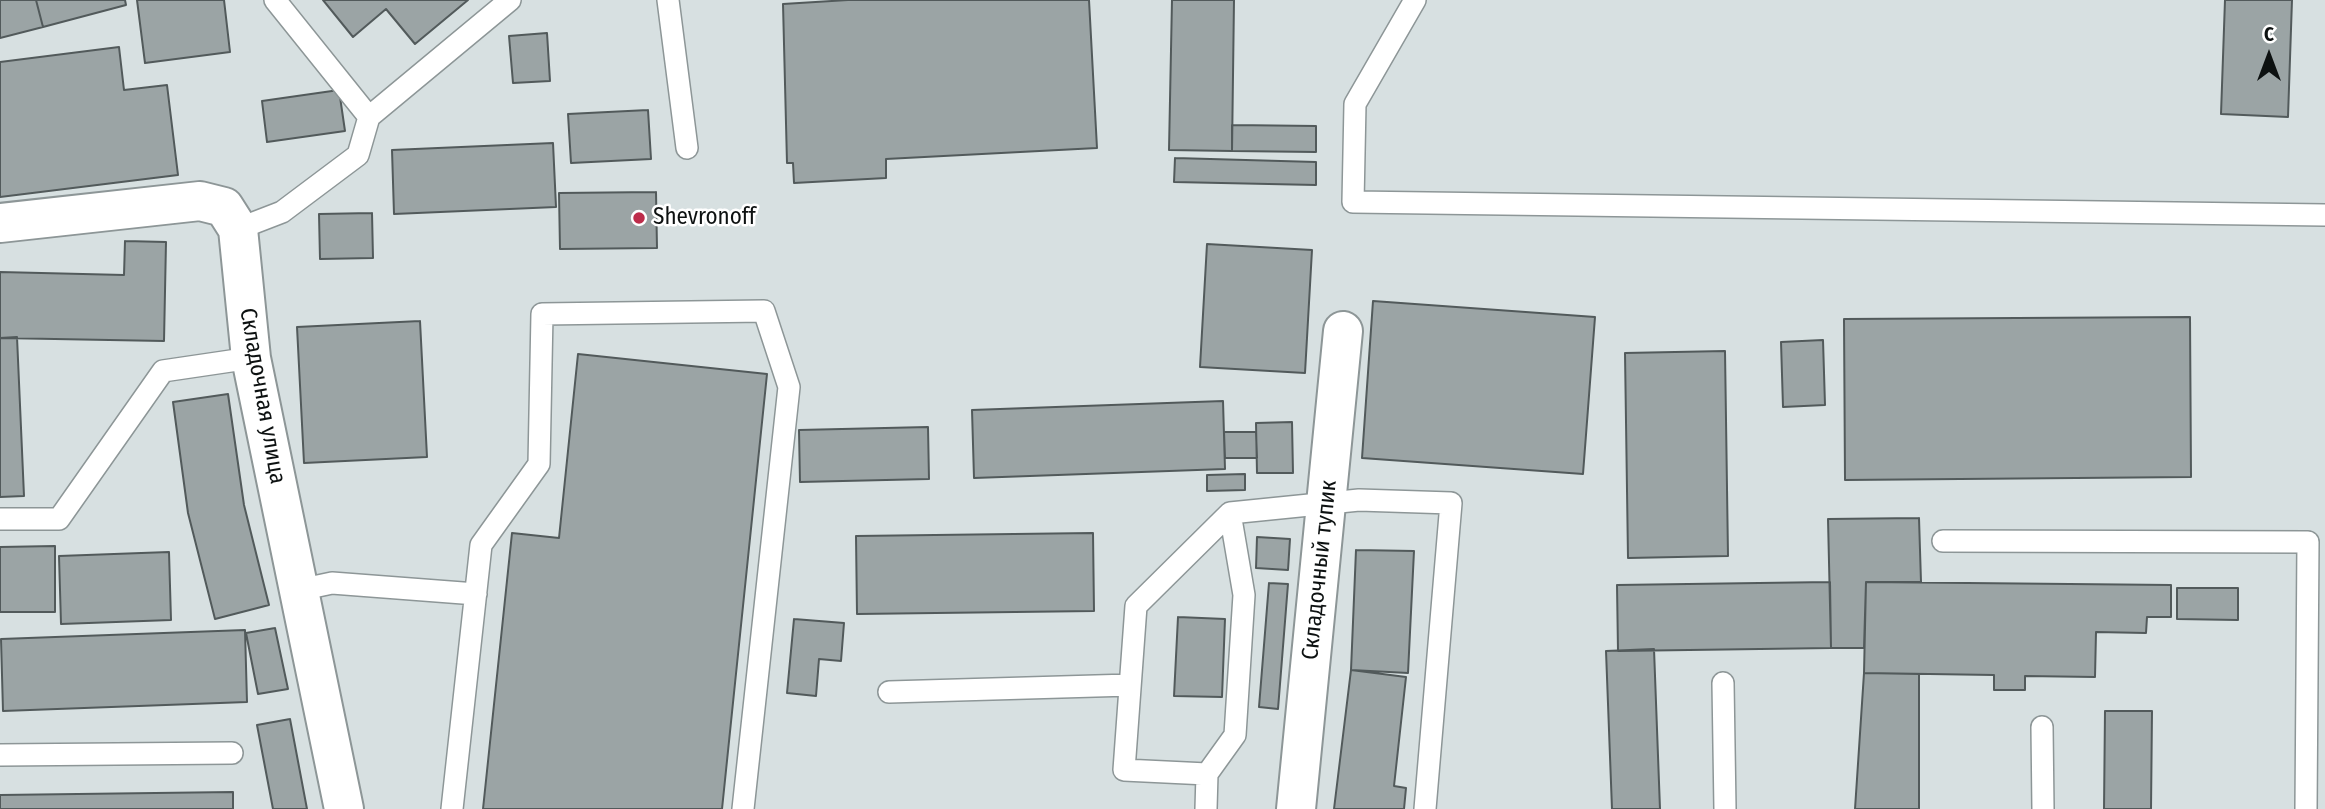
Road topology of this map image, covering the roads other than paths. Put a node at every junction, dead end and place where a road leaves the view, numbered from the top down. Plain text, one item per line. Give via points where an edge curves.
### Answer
1 (275, 0) edge
2 (510, 0) edge
3 (668, 0) edge
4 (1415, 0) edge
5 (369, 117) junction
6 (687, 148) dead end
7 (2325, 215) edge
8 (0, 223) edge
9 (238, 229) junction
10 (1343, 331) dead end
11 (251, 358) junction
12 (1327, 502) junction
13 (1230, 513) junction
14 (0, 519) edge
15 (1943, 541) dead end
16 (299, 590) junction
17 (476, 594) junction
18 (1723, 683) dead end
19 (1130, 685) junction
20 (889, 692) dead end
21 (2042, 727) dead end
22 (232, 752) dead end
23 (0, 755) edge
24 (1207, 774) junction
25 (344, 809) edge
26 (452, 809) edge
27 (743, 809) edge
28 (1206, 809) edge
29 (1296, 809) edge
30 (1425, 809) edge
31 (1725, 809) edge
32 (2043, 809) edge
33 (2306, 809) edge

1 - 5 lane
2 - 5 lane
3 - 6 lane
4 - 7 lane via 1355,104 1353,202
5 - 9 lane via 358,155 282,212
8 - 9 street via 200,201 224,206
9 - 11 street, Складочная улица
10 - 12 street, Складочный тупик
11 - 14 lane via 163,371 59,519
11 - 16 street, Складочная улица
12 - 13 lane
12 - 29 street, Складочный тупик
12 - 30 lane via 1451,503
13 - 19 lane via 1136,606
13 - 24 lane via 1244,595 1235,735
15 - 33 lane via 2308,542
16 - 17 lane via 332,583
16 - 25 street, Складочная улица
17 - 26 lane
17 - 27 lane via 481,545 539,464 542,314 765,312 789,387
18 - 31 lane
19 - 20 lane
19 - 24 lane via 1124,770
21 - 32 lane
22 - 23 lane
24 - 28 lane

